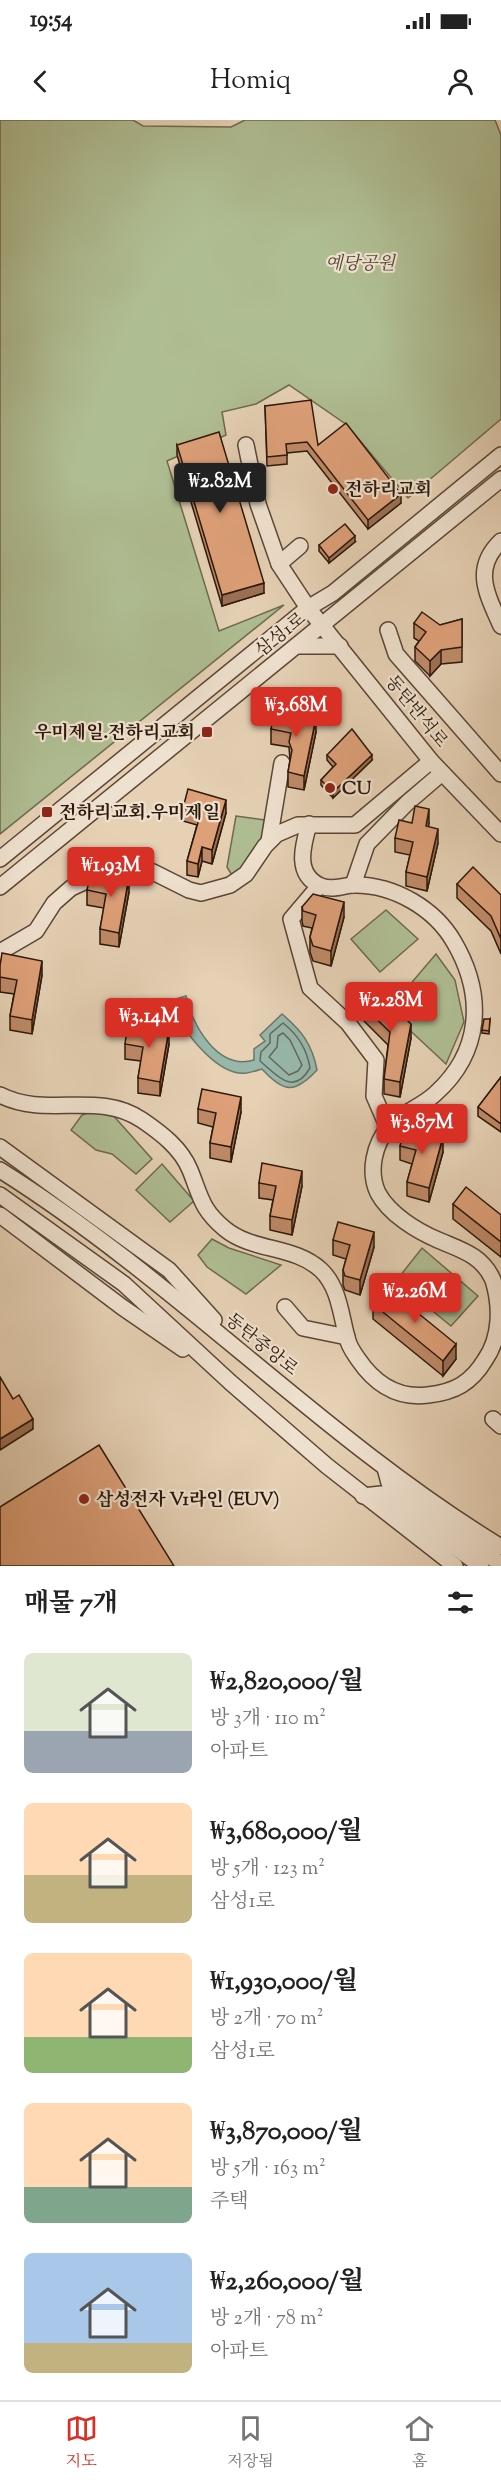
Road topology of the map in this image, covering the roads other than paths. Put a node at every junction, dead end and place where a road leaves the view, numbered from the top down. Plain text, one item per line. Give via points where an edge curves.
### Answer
1 (246, 445) dead end
2 (501, 455) edge
3 (501, 479) edge
4 (501, 541) edge
5 (300, 546) dead end
6 (279, 564) junction
7 (308, 608) junction
8 (322, 625) junction
9 (501, 626) edge
10 (388, 630) dead end
11 (297, 646) junction
12 (340, 646) junction
13 (431, 761) junction
14 (282, 764) dead end
15 (442, 773) junction
16 (501, 774) edge
17 (309, 824) junction
18 (501, 834) edge
19 (269, 842) junction
20 (0, 859) edge
21 (319, 885) junction
22 (353, 885) junction
23 (0, 887) edge
24 (0, 952) edge
25 (0, 1095) edge
26 (388, 1128) junction
27 (0, 1147) edge
28 (0, 1170) edge
29 (0, 1195) edge
30 (0, 1215) edge
31 (285, 1307) dead end
32 (347, 1337) junction
33 (251, 1359) junction
34 (230, 1382) junction
35 (385, 1468) junction
36 (363, 1496) junction
37 (501, 1546) edge
38 (501, 1564) edge
39 (455, 1566) edge
40 (481, 1566) edge

1 - 6 street, 동탄반석로 via 258,504
2 - 7 street, 삼성1로
3 - 8 street, 삼성1로
4 - 9 street via 485,563 483,578
5 - 6 street
6 - 7 street, 동탄반석로
7 - 8 street, 동탄반석로
7 - 20 street, 삼성1로
8 - 11 street, 삼성1로
8 - 12 street, 동탄반석로
10 - 16 street via 396,654
11 - 12 street
11 - 23 street, 삼성1로
12 - 13 street, 동탄반석로
13 - 15 street, 동탄반석로
13 - 17 street via 355,825
14 - 19 street
15 - 18 street, 동탄반석로
15 - 22 street via 368,844
17 - 19 street via 289,828
17 - 21 street via 303,846 304,869
19 - 24 street via 246,874 210,892 189,890 145,871 124,869 93,876 54,903 36,931
21 - 22 street
21 - 26 street via 291,919 298,950 310,988 348,1023 376,1060 374,1096
22 - 26 street via 394,894 430,912 458,948 474,990 474,1019 463,1060 434,1095
25 - 32 street via 32,1106 118,1108 140,1119 183,1156 200,1200 222,1226 242,1241 308,1260 323,1272 334,1289
26 - 32 street via 374,1159 375,1186 380,1197 396,1214 428,1235 478,1259 496,1290 499,1327 491,1352 470,1380 451,1391 421,1396 384,1388 348,1346
27 - 33 street via 169,1270
28 - 33 street, 동탄중앙로 via 140,1269
29 - 34 street via 124,1284
30 - 34 street
31 - 32 street via 303,1328
33 - 35 street, 동탄중앙로
34 - 36 street
35 - 37 street, 동탄중앙로
35 - 38 street via 389,1483
36 - 39 street
36 - 40 street via 381,1494

